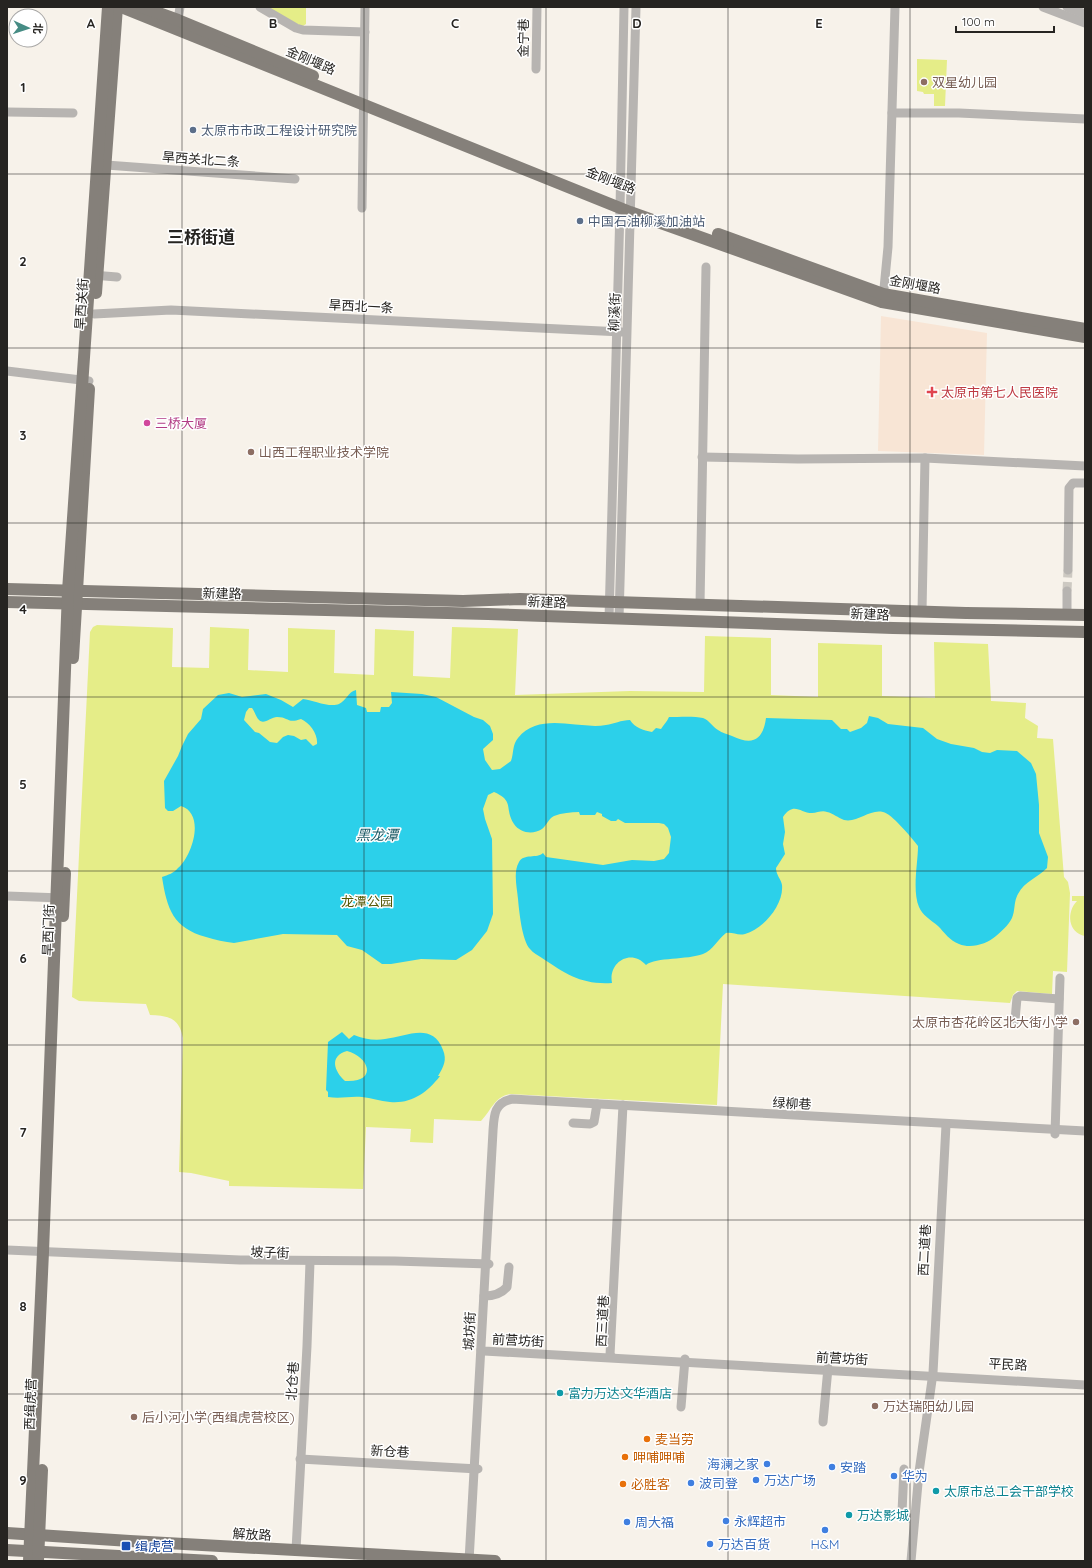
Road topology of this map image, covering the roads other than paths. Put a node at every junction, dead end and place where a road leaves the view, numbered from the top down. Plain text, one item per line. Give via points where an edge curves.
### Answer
1 (108, 7) edge
2 (117, 7) edge
3 (121, 7) edge
4 (142, 7) edge
5 (180, 7) edge
6 (260, 7) edge
7 (365, 7) edge
8 (537, 7) edge
9 (624, 7) edge
10 (636, 7) edge
11 (895, 7) edge
12 (1043, 7) edge
13 (1067, 7) edge
14 (1085, 14) edge
15 (178, 20) junction
16 (1085, 23) edge
17 (365, 32) junction
18 (536, 68) dead end
19 (364, 101) junction
20 (7, 112) edge
21 (73, 113) dead end
22 (892, 113) junction
23 (1085, 119) edge
24 (106, 165) junction
25 (295, 179) dead end
26 (625, 205) junction
27 (362, 208) dead end
28 (706, 267) dead end
29 (93, 275) junction
30 (117, 277) dead end
31 (883, 298) junction
32 (94, 314) junction
33 (1085, 329) edge
34 (621, 332) junction
35 (1085, 337) edge
36 (7, 371) edge
37 (85, 381) junction
38 (702, 457) junction
39 (925, 458) junction
40 (1085, 466) edge
41 (1085, 483) edge
42 (1068, 570) tunnel mouth
43 (7, 589) edge
44 (72, 591) junction
45 (1067, 591) tunnel mouth
46 (7, 602) edge
47 (614, 603) junction
48 (72, 604) junction
49 (700, 605) junction
50 (922, 612) junction
51 (1067, 615) junction
52 (1085, 615) edge
53 (614, 619) junction
54 (1085, 632) edge
55 (7, 896) edge
56 (59, 898) junction
57 (1060, 978) dead end
58 (1059, 999) junction
59 (1015, 1020) dead end
60 (501, 1106) joint
61 (597, 1106) junction
62 (625, 1108) junction
63 (573, 1123) dead end
64 (945, 1127) junction
65 (1085, 1131) edge
66 (1055, 1133) junction
67 (1085, 1136) edge
68 (7, 1250) edge
69 (7, 1254) edge
70 (46, 1254) junction
71 (310, 1264) junction
72 (488, 1266) junction
73 (509, 1268) dead end
74 (486, 1296) junction
75 (483, 1350) junction
76 (612, 1356) junction
77 (685, 1361) junction
78 (828, 1369) junction
79 (932, 1374) junction
80 (1085, 1382) edge
81 (1085, 1385) edge
82 (681, 1407) dead end
83 (823, 1422) dead end
84 (300, 1459) junction
85 (476, 1469) junction
86 (904, 1469) dead end
87 (914, 1519) junction
88 (7, 1533) edge
89 (35, 1535) junction
90 (7, 1550) edge
91 (296, 1550) junction
92 (34, 1556) edge
93 (472, 1560) edge
94 (212, 1561) edge
95 (495, 1561) edge
96 (911, 1561) edge

1 - 29 main road, 旱西关街
2 - 24 main road, 旱西关街
3 - 19 main road
4 - 15 main road, 金刚堰路
5 - 15 street
6 - 17 street via 303,30
7 - 17 street
8 - 18 street, 金宁巷
9 - 26 street, 柳溪街
10 - 26 street, 柳溪街
11 - 22 street
12 - 16 street
13 - 14 street
15 - 19 main road, 金刚堰路
17 - 19 street
19 - 26 main road
19 - 27 street
20 - 21 street
22 - 23 street via 964,113
22 - 31 street via 888,247
24 - 25 street, 旱西关北二条
24 - 29 main road, 旱西关街
26 - 31 main road
26 - 34 street, 柳溪街
28 - 38 street
29 - 30 street
29 - 32 main road, 旱西关街
29 - 37 main road, 旱西关街
31 - 33 main road, 金刚堰路
31 - 35 main road
32 - 34 street, 旱西北一条 via 171,310
32 - 37 main road, 旱西关街
34 - 47 street, 柳溪街
36 - 37 street
37 - 44 main road, 旱西关街
38 - 39 street
38 - 49 street
39 - 40 street
39 - 50 street
41 - 42 street via 1074,482 1069,488
43 - 44 main road, 新建路
44 - 47 main road, 新建路
44 - 48 main road, 旱西关街
45 - 51 street
46 - 48 main road, 新建路
47 - 49 main road, 新建路
47 - 53 street, 柳溪街
48 - 53 main road, 新建路
48 - 56 main road, 旱西门街
49 - 50 main road, 新建路
50 - 51 main road, 新建路
51 - 52 main road, 新建路
53 - 54 main road, 新建路
55 - 56 street
56 - 70 main road, 旱西门街
57 - 58 street
58 - 59 street via 1020,996 1017,998
58 - 66 street
60 - 61 street, 绿柳巷
60 - 72 street, 城坊街 via 496,1131
61 - 62 street, 绿柳巷
61 - 63 street via 594,1122
62 - 64 street, 绿柳巷
62 - 76 street, 西三道巷
64 - 66 street, 绿柳巷
64 - 79 street, 西二道巷
65 - 66 street, 绿柳巷
66 - 67 street, 绿柳巷
68 - 70 street
69 - 70 street
70 - 71 street, 坡子街
70 - 89 main road, 西缉虎营
71 - 72 street, 坡子街
71 - 84 street, 北仓巷
72 - 74 street, 城坊街
73 - 74 street via 507,1287 496,1294
74 - 75 street, 城坊街
75 - 76 street, 前营坊街
75 - 85 street, 城坊街
76 - 77 street, 前营坊街
77 - 78 street, 前营坊街
77 - 82 street
78 - 79 street, 前营坊街
78 - 83 street
79 - 80 street, 平民路
79 - 81 street, 平民路
79 - 87 street, 西二道巷
84 - 85 street, 新仓巷
84 - 91 street, 北仓巷
85 - 93 street, 城坊街
86 - 87 street via 902,1512 906,1518
87 - 96 street, 西二道巷
88 - 89 main road, 解放路
89 - 91 main road, 解放路
89 - 92 main road, 西缉虎营
90 - 92 main road
91 - 93 main road, 解放路
92 - 94 main road
93 - 95 main road, 解放路

